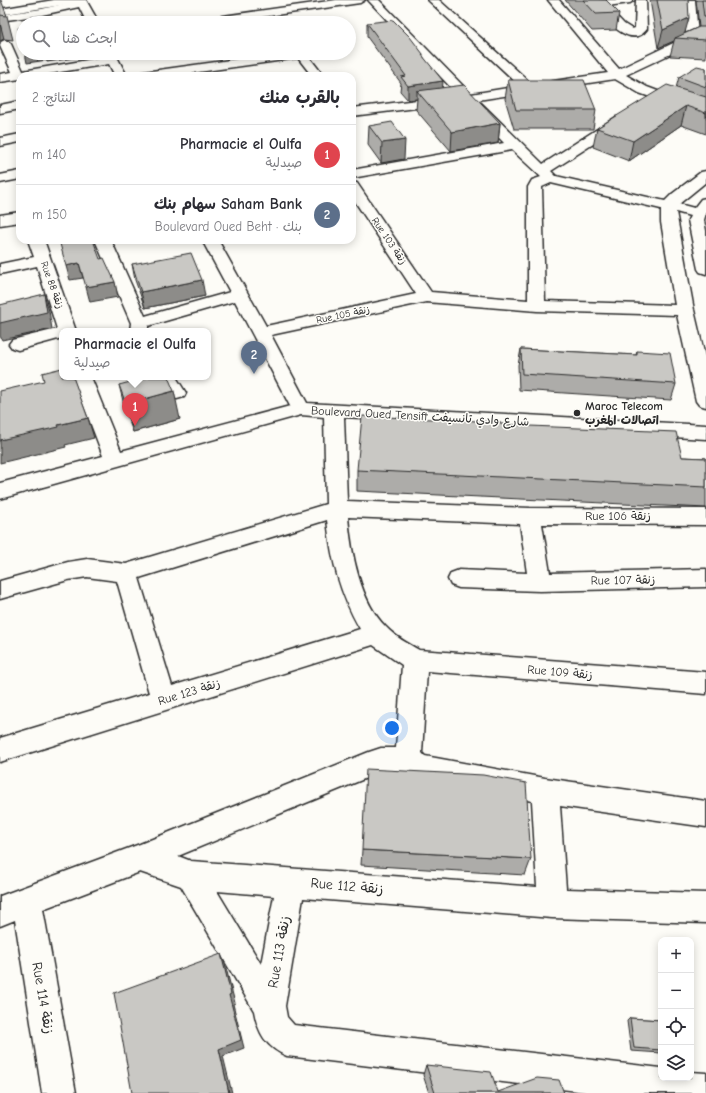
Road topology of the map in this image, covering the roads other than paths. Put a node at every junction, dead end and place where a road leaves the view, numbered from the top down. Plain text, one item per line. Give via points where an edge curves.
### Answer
1 (31, 0) edge
2 (47, 0) edge
3 (360, 0) edge
4 (373, 0) edge
5 (433, 0) edge
6 (553, 0) edge
7 (630, 0) edge
8 (641, 0) edge
9 (690, 0) edge
10 (79, 1) edge
11 (0, 6) edge
12 (0, 12) edge
13 (269, 13) junction
14 (89, 16) edge
15 (247, 16) edge
16 (271, 16) edge
17 (0, 18) edge
18 (692, 39) junction
19 (706, 40) edge
20 (7, 44) edge
21 (91, 60) edge
22 (112, 60) edge
23 (253, 60) edge
24 (305, 60) edge
25 (18, 72) edge
26 (33, 72) edge
27 (119, 72) edge
28 (171, 72) edge
29 (315, 72) edge
30 (16, 75) edge
31 (617, 75) junction
32 (0, 78) edge
33 (529, 88) junction
34 (659, 96) junction
35 (468, 98) junction
36 (646, 104) edge
37 (16, 106) edge
38 (0, 108) edge
39 (356, 112) edge
40 (633, 113) edge
41 (706, 114) edge
42 (16, 139) edge
43 (0, 142) edge
44 (515, 146) junction
45 (356, 173) edge
46 (706, 174) edge
47 (546, 175) junction
48 (16, 176) edge
49 (0, 178) edge
50 (356, 192) edge
51 (669, 214) junction
52 (16, 218) edge
53 (702, 218) edge
54 (0, 220) edge
55 (37, 244) edge
56 (105, 244) edge
57 (212, 244) edge
58 (42, 260) junction
59 (0, 269) edge
60 (706, 269) edge
61 (240, 294) junction
62 (426, 297) junction
63 (537, 306) junction
64 (685, 310) junction
65 (140, 327) edge
66 (65, 328) edge
67 (261, 332) junction
68 (59, 334) edge
69 (18, 344) dead end
70 (75, 380) edge
71 (169, 380) edge
72 (177, 393) dead end
73 (706, 401) edge
74 (301, 409) junction
75 (334, 410) junction
76 (706, 432) edge
77 (115, 460) junction
78 (0, 490) edge
79 (337, 509) junction
80 (530, 516) junction
81 (706, 517) edge
82 (126, 573) junction
83 (706, 578) edge
84 (458, 579) dead end
85 (540, 582) junction
86 (0, 590) edge
87 (377, 634) junction
88 (415, 660) junction
89 (706, 683) edge
90 (164, 700) junction
91 (0, 750) edge
92 (412, 761) junction
93 (545, 791) junction
94 (706, 814) edge
95 (140, 858) junction
96 (191, 875) junction
97 (291, 882) junction
98 (552, 903) junction
99 (13, 907) edge
100 (706, 908) edge
101 (270, 1014) junction
102 (706, 1090) edge
103 (59, 1093) edge

1 - 11 street
2 - 11 street
3 - 13 street
4 - 35 street
5 - 33 street
6 - 31 street
7 - 8 street via 600,4 621,28 637,32 641,29
9 - 18 street
10 - 12 street
10 - 14 street
10 - 17 street via 42,12
13 - 15 street
13 - 16 street
18 - 19 street
18 - 31 street
20 - 25 street
21 - 26 street
22 - 27 street
23 - 28 street
24 - 29 street
30 - 32 street
31 - 33 street
31 - 34 street
33 - 35 street
34 - 36 street
34 - 41 street
35 - 39 street
35 - 44 street
37 - 38 street
40 - 47 street
42 - 43 street
44 - 45 street
44 - 47 street
46 - 51 street via 677,197
47 - 51 street
47 - 63 street via 535,186
48 - 49 street
50 - 62 street, Rue 103 زنقة
51 - 53 street
51 - 64 street
52 - 54 street
53 - 60 street
55 - 58 street, Rue 88 زنقة
56 - 65 street
57 - 61 street
58 - 59 street
58 - 66 street, Rue 88 زنقة via 51,303
61 - 65 street
61 - 67 street
62 - 63 street, Rue 105 زنقة
62 - 67 street, Rue 105 زنقة
63 - 64 street, Rue 105 زنقة
64 - 73 street
67 - 74 street
68 - 69 street
70 - 77 street
71 - 72 street
74 - 75 street, Boulevard Oued Tensift شارع وادي تانسيفت
74 - 77 street, Boulevard Oued Tensift شارع وادي تانسيفت
75 - 76 street, Boulevard Oued Tensift شارع وادي تانسيفت
75 - 79 street
77 - 78 street, Boulevard Oued Tensift شارع وادي تانسيفت
79 - 80 street, Rue 106 زنقة
79 - 82 street, Rue 106 زنقة
79 - 87 street via 343,557 352,589 361,610
80 - 81 street, Rue 106 زنقة
80 - 85 street
82 - 86 street via 87,568
82 - 90 street
83 - 85 street, Rue 107 زنقة
84 - 85 street, Rue 107 زنقة
87 - 88 street
87 - 90 street, Rue 123 زنقة
88 - 89 street, Rue 109 زنقة
88 - 92 street via 409,754
90 - 91 street, Rue 123 زنقة
92 - 93 street via 418,767
92 - 95 street via 381,760 369,764
93 - 94 street
93 - 98 street
95 - 96 street, Rue 112 زنقة
95 - 99 street
96 - 97 street, Rue 112 زنقة
96 - 101 street
97 - 98 street, Rue 112 زنقة
97 - 101 street, Rue 113 زنقة
98 - 100 street, Rue 112 زنقة
99 - 103 street, Rue 114 زنقة
101 - 102 street via 278,1033 287,1040

